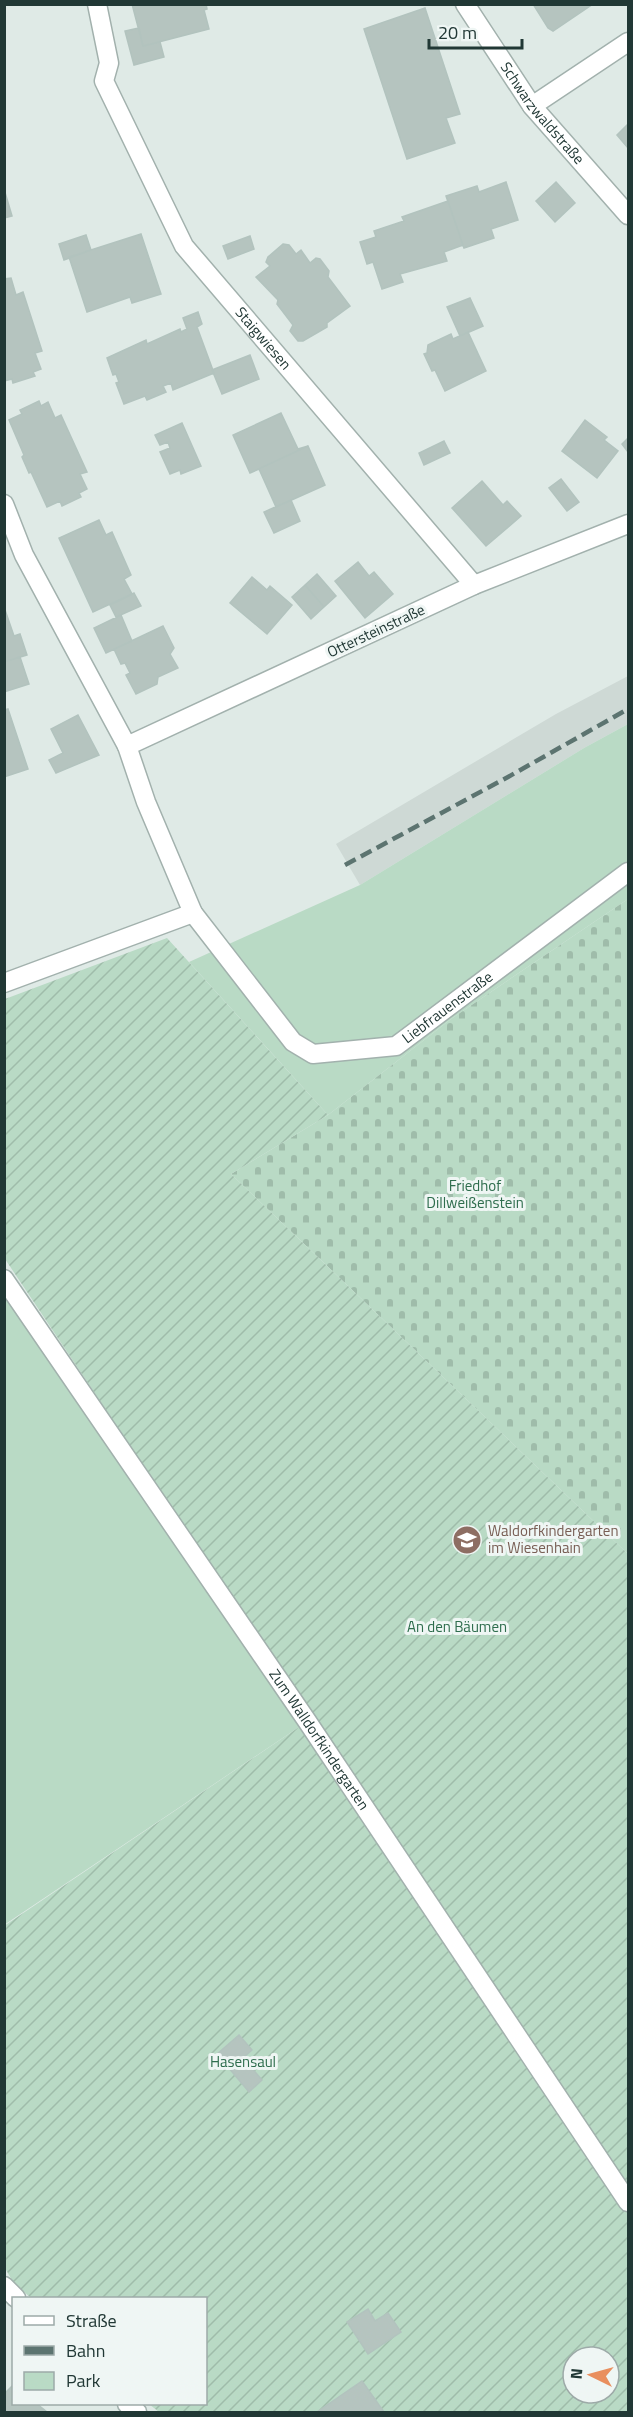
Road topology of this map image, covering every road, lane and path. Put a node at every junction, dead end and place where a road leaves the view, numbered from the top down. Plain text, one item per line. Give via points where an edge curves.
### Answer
1 (97, 4) edge
2 (465, 4) edge
3 (628, 42) edge
4 (532, 106) junction
5 (628, 215) edge
6 (4, 504) edge
7 (628, 524) edge
8 (474, 585) junction
9 (127, 746) junction
10 (628, 872) edge
11 (193, 913) junction
12 (4, 983) edge
13 (4, 1280) edge
14 (628, 2202) edge

1 - 8 street, Staigwiesen via 109,63 104,81 184,246
2 - 4 street, Schwarzwaldstraße
3 - 4 street
4 - 5 street, Schwarzwaldstraße
6 - 9 street via 24,555
7 - 8 street, Ottersteinstraße
8 - 9 street, Ottersteinstraße
9 - 11 street
10 - 11 street, Liebfrauenstraße via 396,1046 313,1054 293,1042
11 - 12 street
13 - 14 street, Zum Walldorfkindergarten via 301,1711

